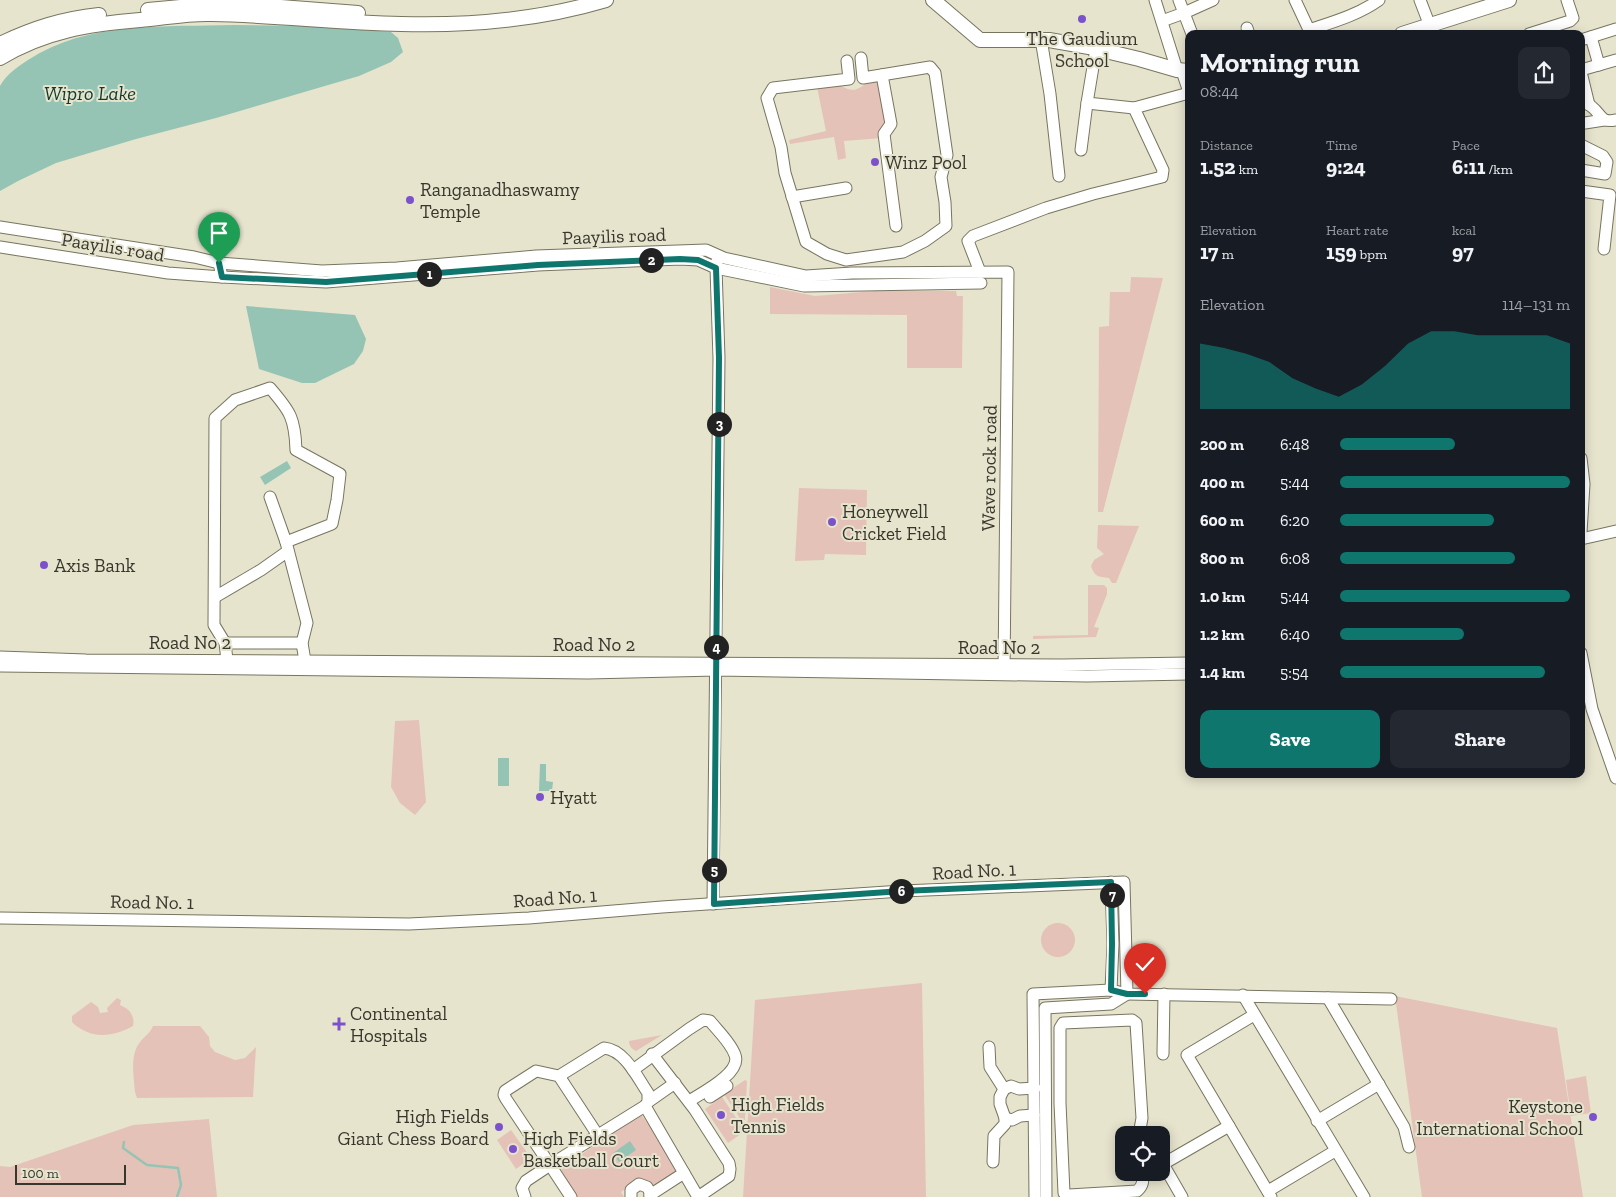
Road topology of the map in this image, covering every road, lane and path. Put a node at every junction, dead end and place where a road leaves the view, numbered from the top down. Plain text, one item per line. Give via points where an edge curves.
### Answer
1 (581, 0) edge
2 (606, 0) edge
3 (933, 0) edge
4 (1155, 0) edge
5 (1179, 0) edge
6 (1213, 0) edge
7 (1295, 0) edge
8 (1420, 0) edge
9 (1509, 0) edge
10 (1567, 0) edge
11 (563, 2) edge
12 (1372, 2) edge
13 (1184, 13) junction
14 (1162, 21) junction
15 (1616, 29) edge
16 (1190, 30) edge
17 (1309, 30) edge
18 (1315, 30) edge
19 (1431, 30) edge
20 (1542, 30) edge
21 (1586, 38) edge
22 (1041, 40) junction
23 (0, 44) edge
24 (19, 48) junction
25 (1096, 49) junction
26 (0, 58) edge
27 (861, 58) dead end
28 (1616, 60) edge
29 (847, 61) dead end
30 (0, 64) edge
31 (1599, 64) junction
32 (1585, 69) edge
33 (1182, 71) edge
34 (882, 75) junction
35 (863, 78) junction
36 (849, 79) junction
37 (1185, 93) edge
38 (1585, 102) edge
39 (1087, 103) junction
40 (1134, 108) junction
41 (1604, 120) junction
42 (1616, 120) edge
43 (1585, 123) dead end
44 (1585, 147) edge
45 (1081, 150) dead end
46 (1585, 171) edge
47 (1059, 176) dead end
48 (846, 188) dead end
49 (1585, 192) edge
50 (792, 197) junction
51 (896, 226) dead end
52 (0, 227) edge
53 (0, 247) edge
54 (1604, 249) dead end
55 (171, 254) junction
56 (718, 256) junction
57 (219, 263) junction
58 (716, 268) junction
59 (1008, 272) joint
60 (168, 273) junction
61 (222, 277) junction
62 (980, 278) junction
63 (805, 281) junction
64 (270, 497) dead end
65 (1616, 523) edge
66 (1585, 530) edge
67 (1616, 531) edge
68 (1585, 537) edge
69 (287, 546) junction
70 (215, 597) junction
71 (225, 643) junction
72 (302, 643) junction
73 (0, 657) edge
74 (227, 660) junction
75 (305, 661) junction
76 (1185, 662) edge
77 (0, 666) edge
78 (716, 666) junction
79 (1004, 669) junction
80 (1585, 673) edge
81 (1185, 674) edge
82 (1616, 778) edge
83 (1111, 882) junction
84 (714, 904) junction
85 (0, 918) edge
86 (1111, 990) junction
87 (1127, 994) junction
88 (1164, 994) junction
89 (1243, 995) junction
90 (1328, 998) junction
91 (1391, 999) dead end
92 (1254, 1015) junction
93 (989, 1047) dead end
94 (652, 1054) junction
95 (1163, 1054) dead end
96 (633, 1070) junction
97 (559, 1076) junction
98 (1060, 1081) junction
99 (675, 1083) junction
100 (1379, 1084) junction
101 (727, 1086) dead end
102 (1004, 1089) junction
103 (1040, 1089) junction
104 (1060, 1094) junction
105 (647, 1104) junction
106 (691, 1104) junction
107 (1034, 1115) junction
108 (1005, 1118) junction
109 (1317, 1121) junction
110 (1141, 1126) edge
111 (1228, 1126) junction
112 (597, 1134) junction
113 (1409, 1147) dead end
114 (1335, 1151) junction
115 (993, 1162) dead end
116 (550, 1165) junction
117 (684, 1173) junction
118 (1143, 1181) edge
119 (521, 1194) edge
120 (1270, 1194) edge
121 (650, 1196) edge
122 (571, 1197) edge
123 (631, 1197) edge
124 (698, 1197) edge
125 (1035, 1197) edge
126 (1046, 1197) edge
127 (1182, 1197) edge
128 (1364, 1197) edge

1 - 11 main road
2 - 24 main road via 524,18 477,24 401,24 210,14 94,24 48,35
3 - 22 main road via 980,40
4 - 14 street
5 - 13 street
6 - 13 street
7 - 17 street
8 - 19 street
9 - 19 main road
10 - 20 street via 1573,18
11 - 23 main road via 499,15 457,16 399,16 242,4 187,6 70,18 28,30
12 - 18 street
13 - 14 street
13 - 16 street
14 - 33 street
15 - 21 street
21 - 31 street
22 - 25 main road
22 - 47 street
24 - 26 main road
24 - 30 main road
25 - 33 main road
25 - 39 street
27 - 35 street
28 - 31 street
29 - 36 street
31 - 32 street
34 - 35 street
34 - 50 street via 930,67 935,73 947,155 941,178 946,226 903,252 846,260 806,242
34 - 51 street via 891,124 884,134
35 - 36 street
36 - 50 street via 773,88 767,98
37 - 40 street
38 - 41 street
39 - 40 street
39 - 45 street
40 - 62 street via 1163,175 1046,208 972,236 968,241
41 - 42 street
41 - 43 street
44 - 46 street via 1604,156 1607,162 1605,174
48 - 50 street
49 - 54 street via 1610,195
52 - 55 street, Paayilis road
53 - 60 street, Paayilis road
55 - 57 street, Paayilis road
55 - 60 street
56 - 57 street, Paayilis road via 706,250 536,256 322,271
56 - 58 street
56 - 63 street, Paayilis road
57 - 61 street
58 - 61 street, Paayilis road via 698,260 680,259 538,265 326,282
58 - 63 street, Paayilis road
58 - 78 street via 719,366
59 - 62 street, Paayilis road
59 - 79 street, Wave rock road
60 - 61 street, Paayilis road
62 - 63 street, Paayilis road via 852,273
64 - 69 street
65 - 66 street
67 - 68 street
69 - 70 street via 261,570
69 - 70 street via 332,524 340,474 296,450 295,429 287,408 270,388 235,400 214,418
69 - 72 street via 307,623
70 - 71 street via 214,625
71 - 72 street
71 - 74 street
72 - 75 street
73 - 74 street, Road No 2
74 - 75 street, Road No 2
75 - 78 street, Road No 2
76 - 79 street, Road No 2
77 - 78 street, Road No 2 via 588,672
78 - 79 street, Road No 2
78 - 84 street
79 - 81 street, Road No 2 via 1087,676
80 - 82 street via 1592,709
83 - 84 street, Road No. 1 via 902,891
83 - 86 street
83 - 87 street, Road No. 1 via 1124,882
84 - 85 street, Road No. 1 via 409,924
86 - 87 street
86 - 103 street via 1033,994
87 - 88 street
87 - 103 street via 1111,1004 1045,1008
88 - 89 street
88 - 95 street
89 - 90 street
89 - 92 street
90 - 91 street
90 - 100 street
92 - 109 street
92 - 111 street via 1187,1055
93 - 102 street via 990,1066
94 - 96 street
94 - 99 street
94 - 106 street via 703,1020 710,1021 732,1049 737,1063 732,1072
96 - 97 street via 617,1051 604,1048
96 - 105 street via 648,1093
97 - 112 street
97 - 116 street via 536,1071 505,1091 504,1095
98 - 103 street
98 - 104 street
98 - 110 street via 1060,1028 1063,1023 1132,1020 1136,1023
99 - 105 street
99 - 106 street
100 - 109 street
100 - 113 street via 1404,1127
101 - 106 street
102 - 103 street via 1011,1086
102 - 108 street via 1000,1104
103 - 104 street
103 - 107 street
103 - 126 street
104 - 118 street via 1064,1193 1138,1191
105 - 112 street
105 - 117 street
106 - 124 street via 730,1169 723,1181
107 - 108 street via 1012,1120
107 - 125 street
108 - 115 street via 1005,1124 994,1136
109 - 114 street
111 - 120 street
111 - 127 street via 1163,1164
112 - 116 street
114 - 120 street
114 - 128 street
116 - 119 street via 526,1181
116 - 122 street
117 - 121 street
117 - 124 street
121 - 123 street via 647,1187 639,1184 631,1190

